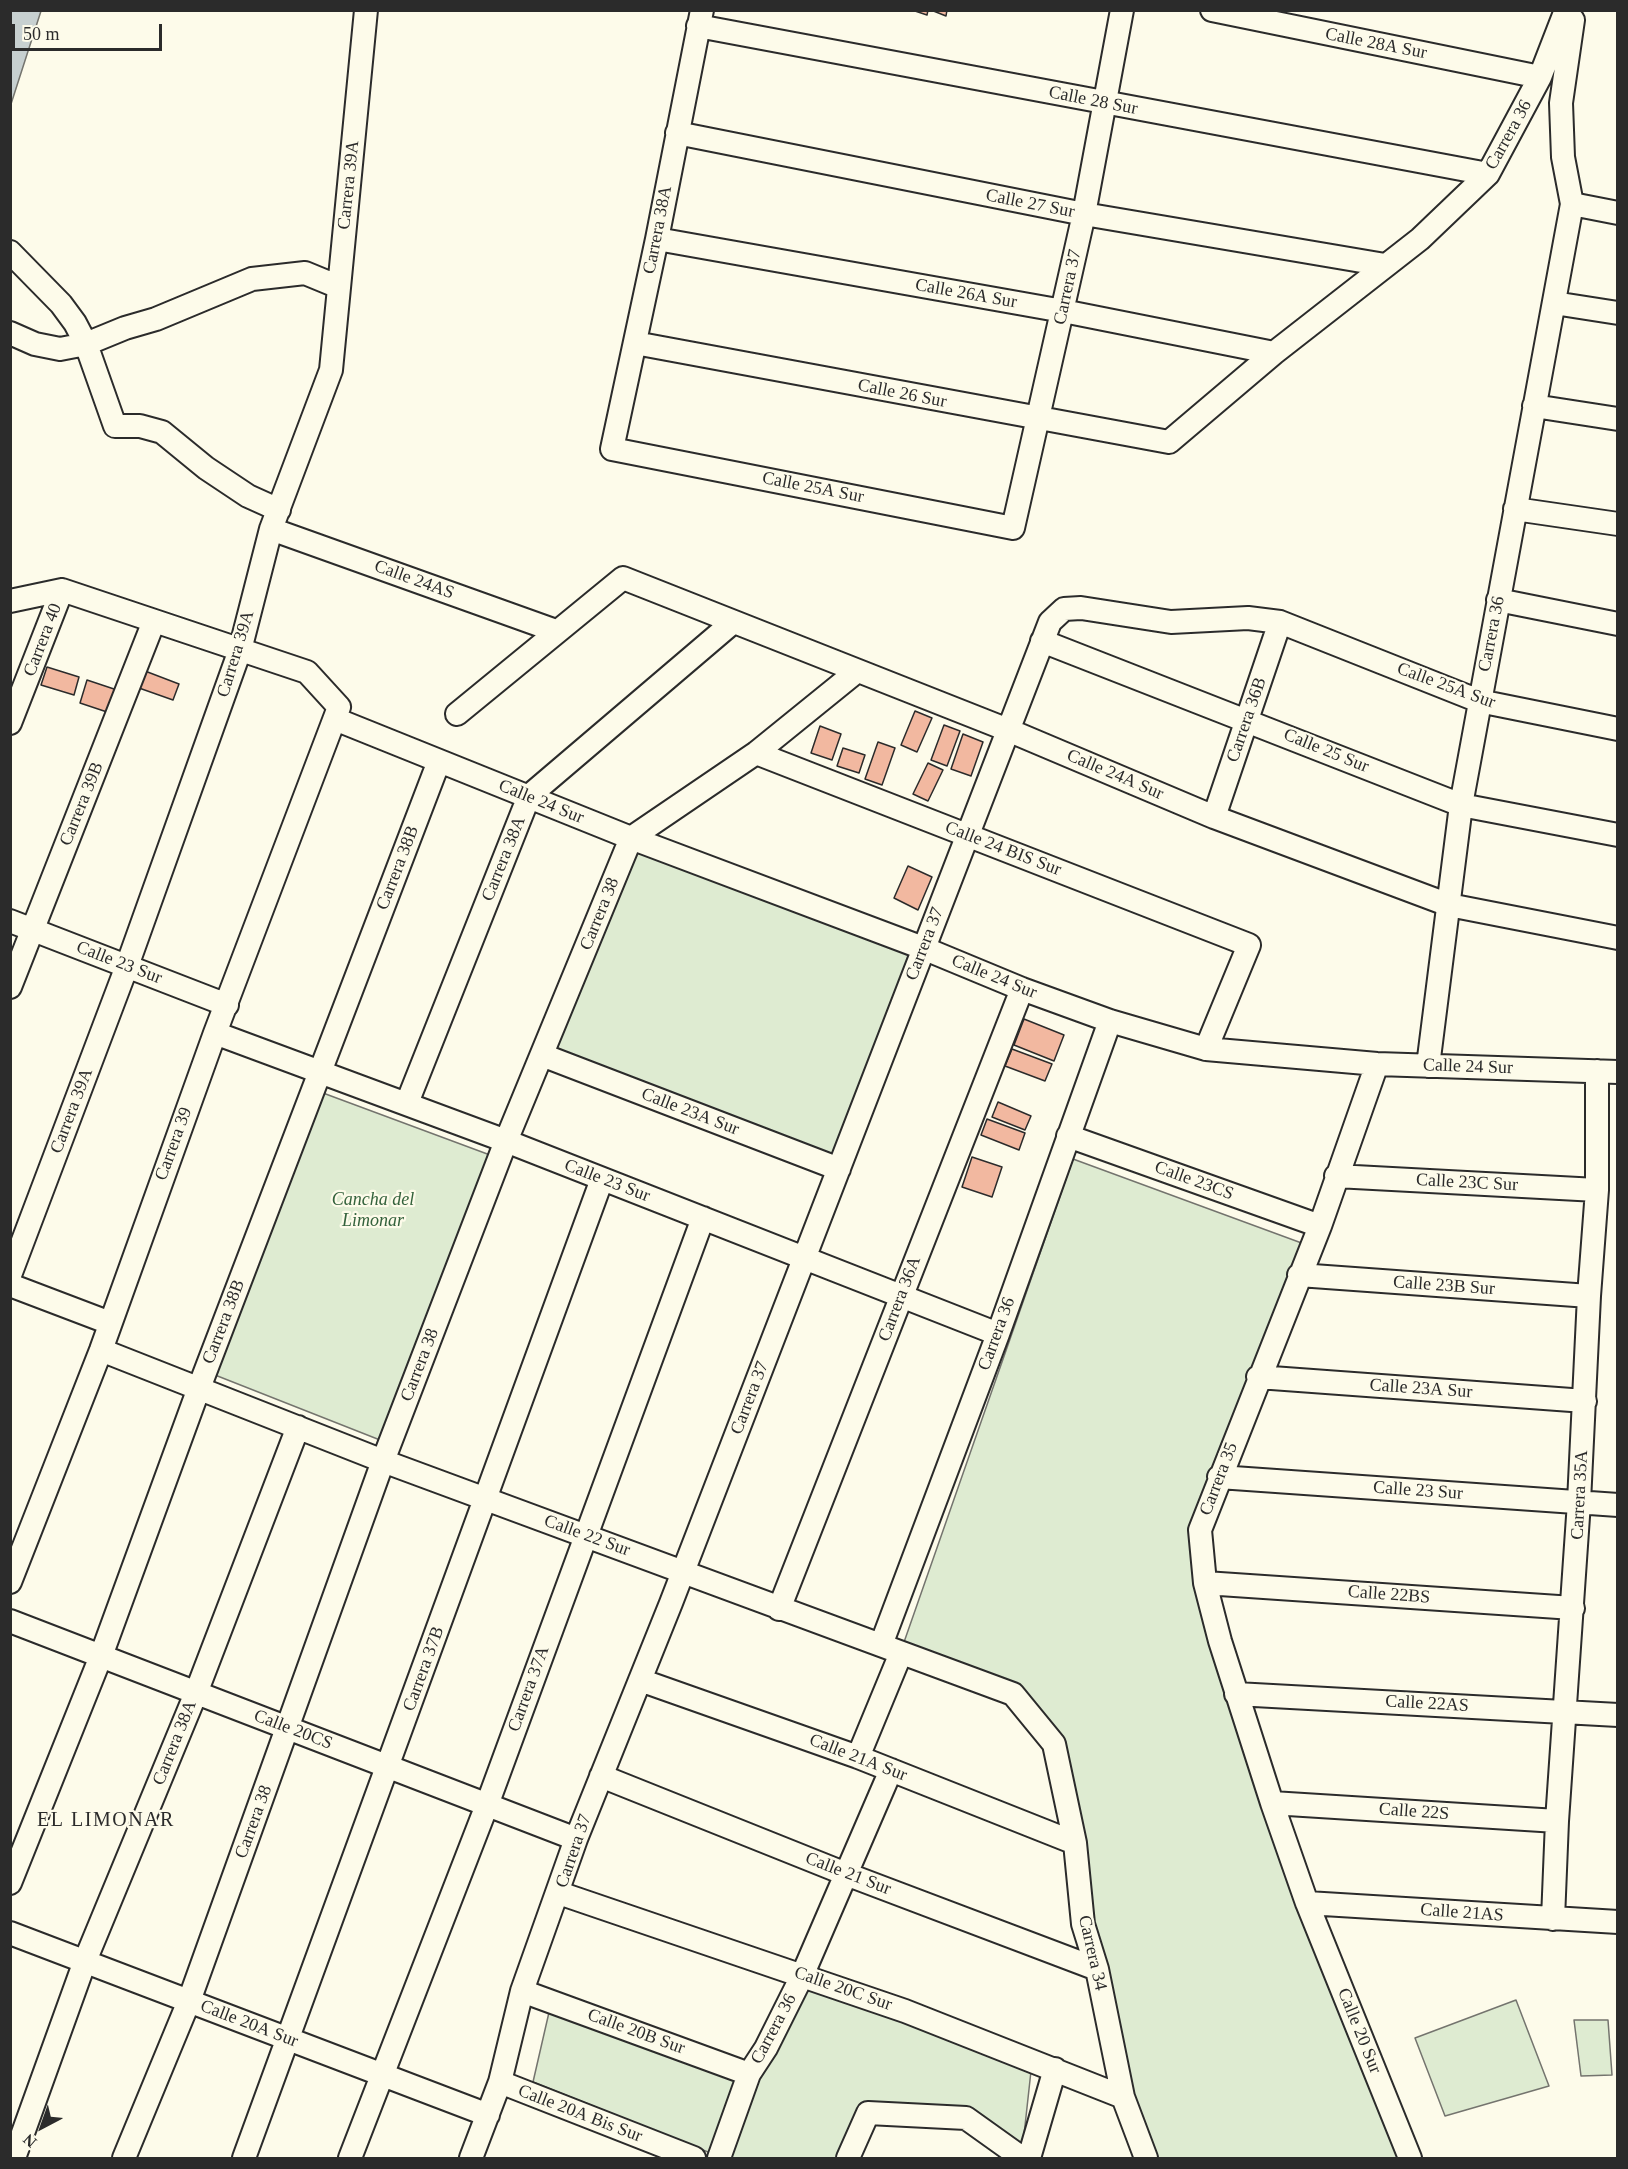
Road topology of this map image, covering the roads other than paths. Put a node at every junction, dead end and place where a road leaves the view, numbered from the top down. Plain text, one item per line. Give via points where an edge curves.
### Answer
1 (366, 10) edge
2 (1122, 10) edge
3 (1212, 10) edge
4 (1566, 10) edge
5 (1575, 10) edge
6 (700, 18) edge
7 (1540, 77) junction
8 (1104, 104) junction
9 (677, 133) junction
10 (1488, 174) junction
11 (1572, 204) junction
12 (1617, 213) edge
13 (1084, 214) junction
14 (657, 239) junction
15 (10, 252) edge
16 (1385, 265) junction
17 (339, 287) junction
18 (1554, 303) junction
19 (1063, 311) junction
20 (1617, 313) edge
21 (10, 333) edge
22 (86, 344) junction
23 (634, 344) junction
24 (1274, 353) junction
25 (1534, 406) junction
26 (1617, 419) edge
27 (1040, 420) junction
28 (1169, 442) joint
29 (612, 449) joint
30 (1515, 509) junction
31 (275, 519) junction
32 (1617, 524) edge
33 (1013, 528) joint
34 (62, 590) junction
35 (1498, 600) junction
36 (10, 601) edge
37 (154, 621) junction
38 (1280, 622) junction
39 (732, 623) junction
40 (1617, 624) edge
41 (556, 631) junction
42 (1042, 641) junction
43 (240, 650) junction
44 (856, 672) junction
45 (1479, 702) junction
46 (337, 713) junction
47 (457, 714) dead end
48 (1248, 719) junction
49 (10, 723) edge
50 (1617, 729) edge
51 (1008, 730) junction
52 (756, 753) junction
53 (439, 761) junction
54 (529, 796) junction
55 (1461, 805) junction
56 (1214, 817) junction
57 (966, 835) junction
58 (1617, 835) edge
59 (632, 838) junction
60 (1449, 905) junction
61 (10, 921) edge
62 (32, 929) junction
63 (1617, 938) edge
64 (924, 948) junction
65 (127, 966) junction
66 (10, 987) edge
67 (1022, 989) junction
68 (227, 1005) junction
69 (1110, 1021) junction
70 (215, 1034) junction
71 (1206, 1049) junction
72 (542, 1055) junction
73 (1377, 1064) junction
74 (1428, 1066) junction
75 (320, 1072) junction
76 (1607, 1072) edge
77 (407, 1103) junction
78 (1068, 1136) junction
79 (506, 1141) junction
80 (839, 1169) junction
81 (1336, 1176) junction
82 (602, 1179) junction
83 (1597, 1190) junction
84 (703, 1218) junction
85 (1320, 1226) junction
86 (804, 1258) junction
87 (10, 1275) edge
88 (1299, 1275) junction
89 (10, 1285) edge
90 (901, 1295) junction
91 (1588, 1296) junction
92 (110, 1323) junction
93 (998, 1334) junction
94 (101, 1350) junction
95 (1258, 1377) junction
96 (199, 1388) junction
97 (1585, 1401) junction
98 (298, 1427) junction
99 (383, 1461) junction
100 (1219, 1477) junction
101 (486, 1499) junction
102 (1580, 1502) junction
103 (1617, 1505) edge
104 (586, 1536) junction
105 (683, 1572) junction
106 (10, 1582) edge
107 (1205, 1583) junction
108 (1573, 1608) junction
109 (779, 1609) junction
110 (10, 1621) edge
111 (891, 1649) junction
112 (100, 1656) junction
113 (640, 1680) junction
114 (196, 1693) junction
115 (1236, 1694) junction
116 (1564, 1711) junction
117 (1617, 1715) edge
118 (288, 1728) junction
119 (1054, 1744) joint
120 (858, 1757) junction
121 (389, 1767) junction
122 (891, 1770) junction
123 (601, 1776) junction
124 (1272, 1803) junction
125 (487, 1804) junction
126 (1557, 1821) junction
127 (576, 1839) junction
128 (1075, 1843) junction
129 (846, 1874) junction
130 (10, 1883) edge
131 (559, 1893) junction
132 (1307, 1903) junction
133 (1553, 1918) junction
134 (1617, 1922) edge
135 (10, 1933) edge
136 (85, 1961) junction
137 (1096, 1969) junction
138 (802, 1976) junction
139 (522, 1991) junction
140 (189, 2001) junction
141 (289, 2039) junction
142 (1055, 2069) junction
143 (749, 2074) junction
144 (383, 2075) junction
145 (500, 2082) junction
146 (1123, 2097) junction
147 (488, 2115) junction
148 (14, 2158) edge
149 (124, 2158) edge
150 (244, 2158) edge
151 (350, 2158) edge
152 (471, 2158) edge
153 (694, 2158) edge
154 (718, 2158) edge
155 (848, 2158) edge
156 (1022, 2158) edge
157 (1029, 2158) edge
158 (1146, 2158) edge
159 (1410, 2158) edge

1 - 17 street, Carrera 39A
2 - 8 street, Carrera 37
3 - 7 street, Calle 28A Sur
4 - 7 street, Carrera 36
5 - 11 street via 1561,103 1563,157
6 - 8 street, Calle 28 Sur
6 - 9 street, Carrera 38A
7 - 10 street, Carrera 36
8 - 10 street, Calle 28 Sur
8 - 13 street, Carrera 37
9 - 13 street, Calle 27 Sur
9 - 14 street, Carrera 38A
10 - 16 street, Carrera 36 via 1438,224
11 - 12 street
11 - 18 street, Carrera 36
13 - 16 street, Calle 27 Sur
13 - 19 street, Carrera 37
14 - 19 street, Calle 26A Sur
14 - 23 street, Carrera 38A
15 - 22 street via 61,304
16 - 24 street, Carrera 36
17 - 22 street via 305,273 252,279
17 - 31 street, Carrera 39A via 331,370
18 - 20 street
18 - 25 street, Carrera 36
19 - 24 street, Calle 26A Sur
19 - 27 street, Carrera 37
21 - 22 street via 60,349
22 - 31 street, Calle 24AS via 115,426 140,426 162,432
23 - 27 street, Calle 26 Sur
23 - 29 street, Carrera 38A
24 - 28 street, Carrera 36
25 - 26 street
25 - 30 street, Carrera 36
27 - 28 street, Calle 26 Sur
27 - 33 street, Carrera 37
29 - 33 street, Calle 25A Sur
30 - 32 street
30 - 35 street, Carrera 36
31 - 41 street, Calle 24AS
31 - 43 street, Carrera 39A
34 - 36 street
34 - 37 street, Calle 24 Sur
34 - 49 street, Carrera 40
35 - 40 street
35 - 45 street, Carrera 36
37 - 43 street, Calle 24 Sur
37 - 62 street, Carrera 39B
38 - 42 street, Calle 25A Sur via 1248,618 1171,622 1082,608 1064,609 1050,622
38 - 45 street, Calle 25A Sur
38 - 48 street, Carrera 36B
39 - 41 street, Calle 24A Sur via 623,578
39 - 44 street, Calle 24A Sur
39 - 54 street, Carrera 38A
41 - 47 street
42 - 48 street, Calle 25 Sur
42 - 51 street, Carrera 37
43 - 46 street, Calle 24 Sur via 307,672
43 - 65 street, Carrera 39A
44 - 51 street, Calle 24A Sur
44 - 52 street
45 - 50 street, Calle 25A Sur
45 - 55 street, Carrera 36
46 - 53 street, Calle 24 Sur
46 - 68 street, Carrera 39
48 - 55 street, Calle 25 Sur
48 - 56 street, Carrera 36B
51 - 56 street, Calle 24A Sur
51 - 57 street, Carrera 37
52 - 57 street, Calle 24 BIS Sur
52 - 59 street
53 - 54 street, Calle 24 Sur
53 - 75 street, Carrera 38B
54 - 59 street, Calle 24 Sur
54 - 77 street, Carrera 38A
55 - 58 street, Calle 25 Sur
55 - 60 street, Carrera 36
56 - 60 street, Calle 24A Sur
57 - 64 street, Carrera 37
57 - 71 street, Calle 24 BIS Sur via 1249,945
59 - 64 street, Calle 24 Sur
59 - 72 street, Carrera 38
60 - 63 street, Calle 24A Sur
60 - 74 street, Carrera 36
61 - 62 street, Calle 23 Sur
62 - 65 street, Calle 23 Sur
62 - 66 street, Carrera 39B
64 - 67 street, Calle 24 Sur
64 - 80 street, Carrera 37
65 - 68 street, Calle 23 Sur
65 - 87 street, Carrera 39A
67 - 69 street, Calle 24 Sur
67 - 90 street, Carrera 36A
68 - 70 street, Carrera 39
69 - 71 street, Calle 24 Sur
69 - 78 street, Carrera 36
70 - 75 street, Calle 23 Sur
70 - 92 street, Carrera 39
71 - 73 street, Calle 24 Sur
72 - 79 street, Carrera 38
72 - 80 street, Calle 23A Sur
73 - 74 street, Calle 24 Sur
73 - 81 street, Carrera 35
74 - 76 street, Calle 24 Sur
75 - 77 street, Calle 23 Sur
75 - 96 street, Carrera 38B
76 - 83 street, Carrera 35A
77 - 79 street, Calle 23 Sur
78 - 85 street, Calle 23CS
78 - 93 street, Carrera 36
79 - 82 street, Calle 23 Sur
79 - 99 street, Carrera 38
80 - 86 street, Carrera 37
81 - 83 street, Calle 23C Sur
81 - 85 street, Carrera 35
82 - 84 street, Calle 23 Sur
82 - 101 street, Carrera 37B
83 - 91 street, Carrera 35A
84 - 86 street, Calle 23 Sur
84 - 104 street, Carrera 37A
85 - 88 street, Carrera 35
86 - 90 street, Calle 23 Sur
86 - 105 street, Carrera 37
88 - 91 street, Calle 23B Sur
88 - 95 street, Carrera 35
89 - 92 street
90 - 93 street, Calle 23 Sur
90 - 109 street, Carrera 36A
91 - 97 street, Carrera 35A
92 - 94 street, Carrera 39
93 - 111 street, Carrera 36
94 - 96 street, Calle 22 Sur
94 - 106 street, Carrera 39
95 - 97 street, Calle 23A Sur
95 - 100 street, Carrera 35
96 - 98 street, Calle 22 Sur
96 - 112 street, Carrera 38B
97 - 102 street, Carrera 35A
98 - 99 street, Calle 22 Sur
98 - 114 street, Carrera 38A
99 - 101 street, Calle 22 Sur
99 - 118 street, Carrera 38
100 - 102 street, Calle 23 Sur
100 - 107 street, Carrera 35 via 1200,1530
101 - 104 street, Calle 22 Sur
101 - 121 street, Carrera 37B
102 - 103 street, Calle 23 Sur
102 - 108 street, Carrera 35A
104 - 105 street, Calle 22 Sur
104 - 125 street, Carrera 37A
105 - 109 street, Calle 22 Sur
105 - 113 street, Carrera 37
107 - 108 street, Calle 22BS
107 - 115 street, Carrera 35
108 - 116 street, Carrera 35A
109 - 111 street, Calle 22 Sur
110 - 112 street, Calle 20CS
111 - 119 street, Calle 22 Sur via 1013,1694
111 - 120 street, Carrera 36
112 - 114 street, Calle 20CS
112 - 130 street, Carrera 38B
113 - 120 street, Calle 21A Sur
113 - 123 street, Carrera 37
114 - 118 street, Calle 20CS
114 - 136 street, Carrera 38A
115 - 116 street, Calle 22AS
115 - 124 street, Carrera 35
116 - 117 street, Calle 22AS
116 - 126 street, Carrera 35A
118 - 121 street, Calle 20CS
118 - 140 street, Carrera 38
119 - 128 street, Carrera 34
120 - 122 street, Calle 21A Sur
121 - 125 street, Calle 20CS
121 - 141 street, Carrera 37B
122 - 128 street, Calle 21A Sur
122 - 129 street, Carrera 36
123 - 127 street, Carrera 37
123 - 129 street, Calle 21 Sur
124 - 126 street, Calle 22S
124 - 132 street, Carrera 35
125 - 127 street, Calle 20CS
125 - 144 street, Carrera 37A
126 - 133 street, Carrera 35A
127 - 131 street, Carrera 37
128 - 137 street, Carrera 34 via 1083,1924
129 - 137 street, Calle 21 Sur
129 - 138 street, Carrera 36
131 - 138 street, Calle 20C Sur
131 - 139 street, Carrera 37
132 - 133 street, Calle 21AS
132 - 159 street, Calle 20 Sur
133 - 134 street, Calle 21AS
135 - 136 street, Calle 20A Sur
136 - 140 street, Calle 20A Sur
136 - 148 street, Carrera 38A
137 - 146 street, Carrera 34
138 - 142 street, Calle 20C Sur
138 - 143 street, Carrera 36
139 - 143 street, Calle 20B Sur
139 - 145 street, Carrera 37
140 - 141 street, Calle 20A Sur
140 - 149 street, Carrera 38
141 - 144 street, Calle 20A Sur
141 - 150 street, Carrera 37B
142 - 146 street, Calle 20C Sur
142 - 157 street
143 - 154 street, Carrera 36
144 - 147 street, Calle 20A Sur
144 - 151 street, Carrera 37A
145 - 147 street, Carrera 37
145 - 153 street, Calle 20A Bis Sur
146 - 158 street, Carrera 34
147 - 152 street, Carrera 37
155 - 156 street via 868,2114 966,2118

